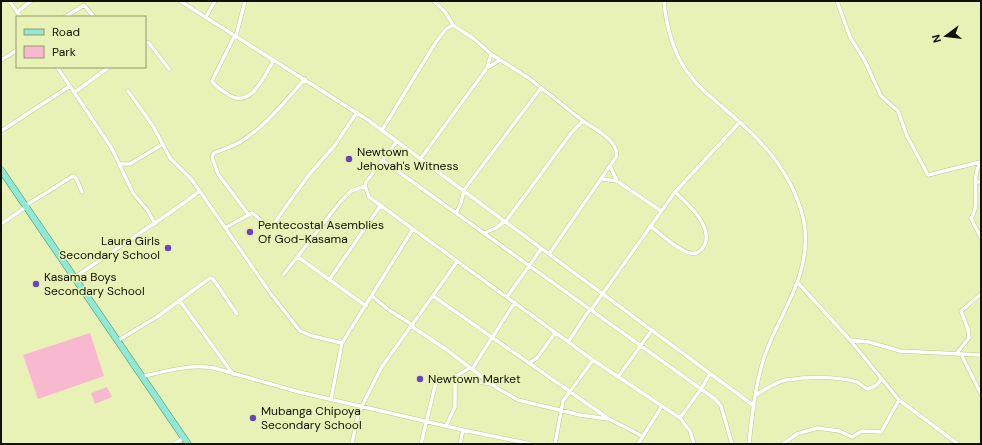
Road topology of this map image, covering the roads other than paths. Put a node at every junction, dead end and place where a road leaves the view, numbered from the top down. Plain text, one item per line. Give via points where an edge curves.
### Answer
1 (9, 1) edge
2 (31, 1) edge
3 (180, 1) edge
4 (215, 1) edge
5 (245, 1) edge
6 (434, 1) edge
7 (664, 1) edge
8 (837, 1) edge
9 (17, 12) junction
10 (20, 16) edge
11 (67, 16) edge
12 (93, 16) edge
13 (206, 17) junction
14 (449, 19) junction
15 (453, 25) junction
16 (446, 29) junction
17 (236, 35) junction
18 (146, 42) edge
19 (16, 51) edge
20 (491, 54) junction
21 (1, 60) edge
22 (274, 60) junction
23 (500, 60) junction
24 (57, 68) edge
25 (108, 68) edge
26 (487, 68) junction
27 (169, 69) dead end
28 (305, 79) junction
29 (70, 86) junction
30 (541, 88) junction
31 (75, 92) junction
32 (128, 92) dead end
33 (357, 112) junction
34 (583, 120) junction
35 (740, 122) junction
36 (382, 130) junction
37 (1, 131) edge
38 (397, 141) junction
39 (163, 144) junction
40 (422, 158) junction
41 (382, 160) junction
42 (981, 162) edge
43 (120, 164) junction
44 (610, 166) junction
45 (1, 170) edge
46 (602, 179) junction
47 (617, 180) junction
48 (975, 182) junction
49 (981, 182) edge
50 (365, 186) junction
51 (464, 190) junction
52 (200, 191) junction
53 (82, 192) dead end
54 (675, 192) junction
55 (381, 205) junction
56 (26, 206) junction
57 (661, 211) junction
58 (456, 213) junction
59 (248, 214) junction
60 (505, 221) junction
61 (1, 224) edge
62 (155, 224) junction
63 (650, 226) junction
64 (225, 228) junction
65 (413, 229) junction
66 (484, 233) junction
67 (981, 238) edge
68 (541, 249) junction
69 (549, 254) junction
70 (298, 257) junction
71 (457, 262) junction
72 (530, 267) junction
73 (284, 274) dead end
74 (74, 278) junction
75 (329, 280) junction
76 (798, 283) junction
77 (602, 294) junction
78 (981, 294) edge
79 (372, 296) junction
80 (433, 296) junction
81 (507, 297) junction
82 (179, 300) junction
83 (515, 302) junction
84 (366, 306) junction
85 (590, 310) junction
86 (237, 314) dead end
87 (412, 325) junction
88 (652, 330) junction
89 (555, 333) junction
90 (493, 338) junction
91 (850, 340) junction
92 (117, 341) junction
93 (342, 342) junction
94 (568, 342) junction
95 (640, 346) junction
96 (956, 354) junction
97 (961, 354) junction
98 (981, 355) edge
99 (593, 360) junction
100 (529, 363) junction
101 (471, 369) junction
102 (233, 374) junction
103 (710, 374) junction
104 (141, 377) junction
105 (618, 377) junction
106 (452, 379) junction
107 (882, 380) junction
108 (492, 384) junction
109 (701, 389) junction
110 (571, 392) junction
111 (981, 394) edge
112 (756, 395) junction
113 (331, 399) junction
114 (899, 400) junction
115 (363, 406) junction
116 (662, 406) junction
117 (754, 406) junction
118 (561, 411) junction
119 (680, 418) junction
120 (609, 419) junction
121 (426, 422) junction
122 (446, 426) junction
123 (463, 430) junction
124 (642, 436) junction
125 (184, 438) junction
126 (500, 438) junction
127 (174, 444) edge
128 (188, 444) edge
129 (352, 444) edge
130 (421, 444) edge
131 (460, 444) edge
132 (499, 444) edge
133 (531, 444) edge
134 (555, 444) edge
135 (638, 444) edge
136 (694, 444) edge
137 (732, 444) edge
138 (749, 444) edge
139 (783, 444) edge
140 (958, 444) edge

1 - 9 street
2 - 9 street
3 - 13 street
4 - 13 street
5 - 17 street
6 - 14 street
7 - 35 street via 672,39 687,72 701,88
8 - 42 street via 850,37 865,61 881,96 898,111 907,136 928,175
9 - 10 street
11 - 12 street via 84,5
13 - 17 street
14 - 15 street
14 - 16 street
15 - 16 street
15 - 20 street
16 - 36 street
17 - 22 street
17 - 22 street via 212,81 230,96 250,96
18 - 27 street via 152,46
19 - 21 street
20 - 23 street
20 - 26 street
22 - 28 street
23 - 26 street
23 - 30 street
24 - 29 street
25 - 31 street
26 - 40 street
28 - 33 street
28 - 59 street via 251,135 214,153 212,157 218,174
29 - 31 street
29 - 37 street
30 - 34 street
30 - 51 street
31 - 43 street
32 - 39 street
33 - 36 street
33 - 59 street via 335,145 308,176 272,226 268,226 255,214
34 - 44 street via 615,146 616,157
34 - 60 street
35 - 54 street
35 - 76 street via 773,155 797,198 805,229 804,258
36 - 38 street
38 - 40 street
38 - 41 street
39 - 43 street via 130,164
39 - 52 street via 170,158
40 - 51 street
41 - 50 street
41 - 58 street
42 - 48 street
43 - 62 street via 133,193
44 - 46 street
44 - 47 street
45 - 56 main road
46 - 47 street
46 - 69 street
47 - 57 street
48 - 49 street
48 - 67 street via 976,211 971,218
50 - 55 street via 369,197
50 - 70 street via 351,191 340,202
51 - 58 street
51 - 60 street
52 - 62 street
52 - 64 street
53 - 56 street via 73,176
54 - 57 street
54 - 63 street via 699,219 706,233 705,244 697,253 691,254
55 - 65 street
55 - 75 street
56 - 61 street
56 - 74 main road
57 - 63 street
58 - 66 street
59 - 64 street
60 - 66 street
60 - 68 street
62 - 74 street
63 - 77 street
64 - 93 street via 300,331
65 - 71 street
65 - 79 street
66 - 72 street
68 - 69 street
68 - 72 street
69 - 77 street
70 - 73 street
70 - 75 street
71 - 80 street
71 - 81 street
72 - 81 street
72 - 85 street
74 - 92 main road
75 - 84 street
76 - 91 street
76 - 112 street via 767,351
77 - 85 street
77 - 88 street
78 - 96 street via 961,311 969,338
79 - 84 street
79 - 87 street
80 - 87 street
80 - 90 street
81 - 83 street
82 - 86 street via 210,278
82 - 92 street via 157,317
82 - 102 street
83 - 89 street
83 - 90 street
84 - 93 street
85 - 94 street
85 - 95 street
87 - 101 street
87 - 115 street via 381,368
88 - 95 street
88 - 103 street
89 - 94 street
89 - 100 street via 537,358
90 - 100 street
90 - 101 street
91 - 96 street via 869,342 900,351
91 - 107 street
92 - 104 main road
93 - 113 street
94 - 99 street
95 - 105 street
95 - 109 street
96 - 97 street
97 - 98 street
97 - 111 street
99 - 105 street
99 - 110 street
100 - 110 street
101 - 106 street
101 - 108 street
102 - 104 street via 200,365
102 - 113 street
103 - 109 street
103 - 117 street
104 - 125 main road
105 - 116 street
106 - 108 street
106 - 121 street via 436,382
106 - 122 street via 455,406
107 - 112 street via 867,389 857,382 817,376 786,380
107 - 114 street
108 - 118 street via 526,403
109 - 119 street
109 - 137 street via 721,406
110 - 118 street via 563,400
110 - 120 street
112 - 117 street
113 - 115 street
114 - 139 street via 881,432 862,431 852,437 839,431 817,428 797,434
114 - 140 street
115 - 121 street
115 - 129 street via 356,420
116 - 119 street
116 - 124 street
117 - 138 street
118 - 120 street
118 - 134 street
119 - 136 street via 686,424
120 - 124 street
121 - 122 street
121 - 130 street
122 - 123 street
123 - 126 street
123 - 131 street
124 - 135 street
125 - 127 street
125 - 128 main road
126 - 132 street
126 - 133 street

